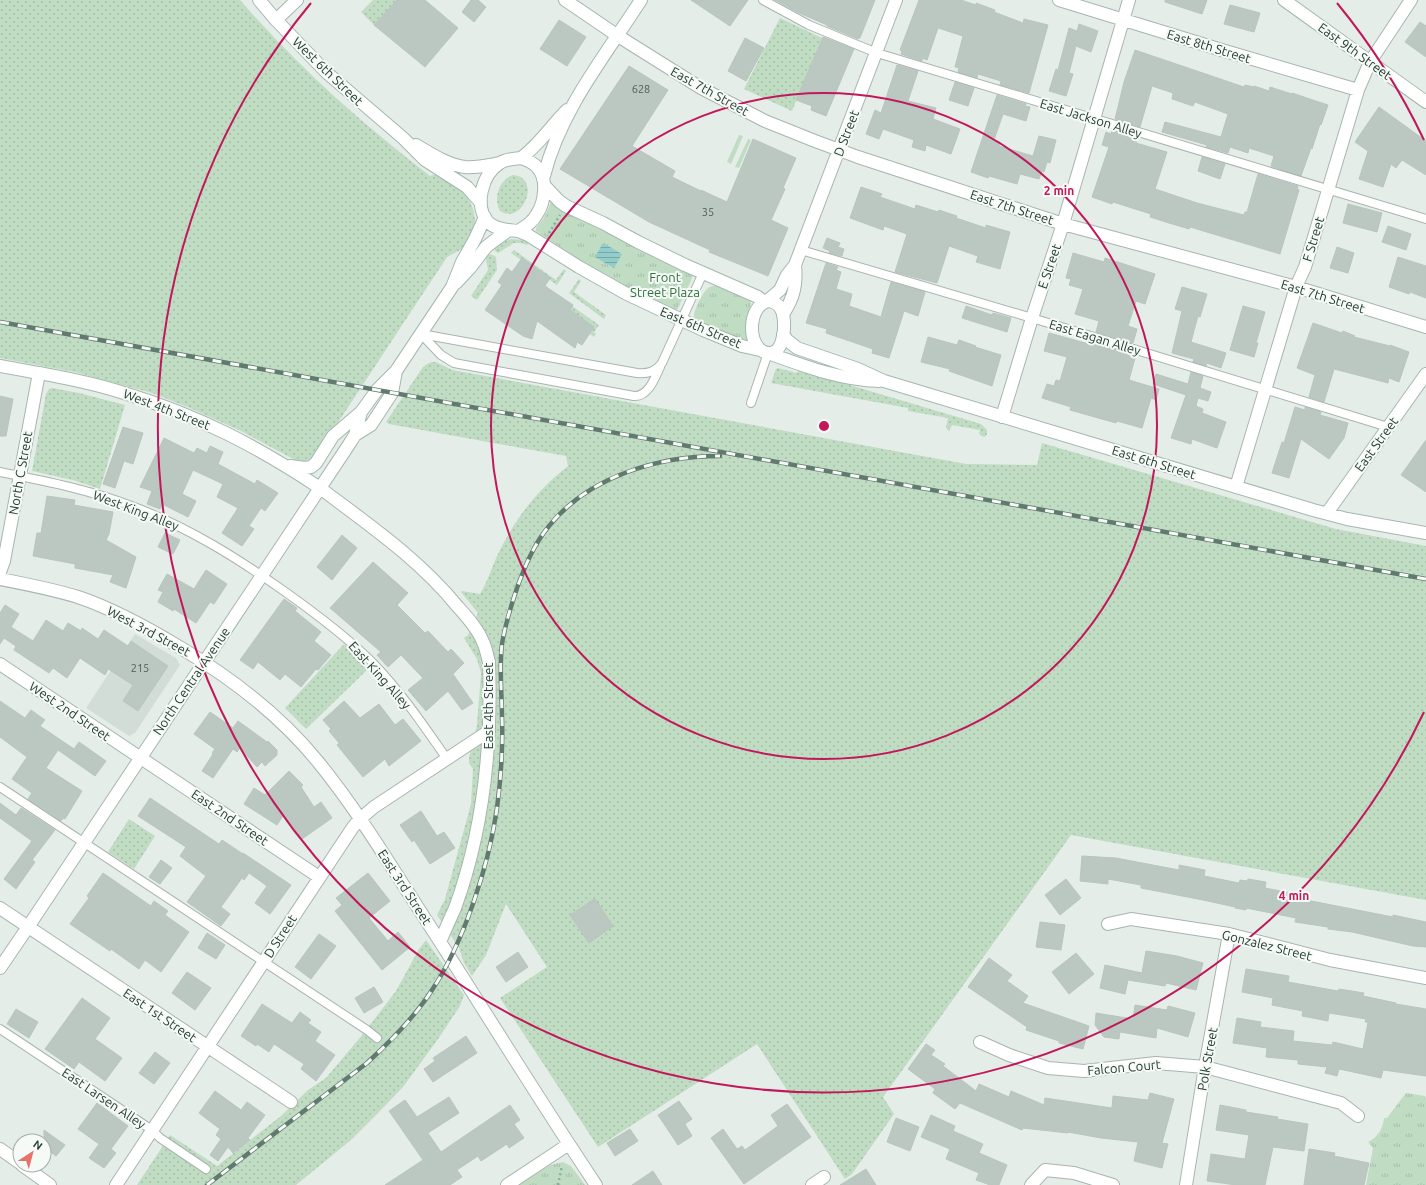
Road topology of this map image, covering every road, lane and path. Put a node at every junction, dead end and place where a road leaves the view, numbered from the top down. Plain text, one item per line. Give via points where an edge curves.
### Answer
1 (259, 0) edge
2 (297, 0) edge
3 (565, 0) edge
4 (642, 0) edge
5 (763, 0) edge
6 (896, 0) edge
7 (1059, 0) edge
8 (1129, 0) edge
9 (1284, 0) edge
10 (1411, 0) edge
11 (1123, 19) junction
12 (276, 20) junction
13 (618, 36) junction
14 (877, 53) junction
15 (1370, 62) junction
16 (1358, 90) junction
17 (1426, 102) edge
18 (572, 105) junction
19 (1094, 120) junction
20 (403, 138) junction
21 (840, 150) junction
22 (520, 158) junction
23 (500, 163) junction
24 (544, 181) junction
25 (1328, 189) junction
26 (481, 203) junction
27 (564, 210) dead end
28 (485, 217) junction
29 (1426, 219) edge
30 (1063, 224) junction
31 (513, 231) junction
32 (546, 238) dead end
33 (801, 250) junction
34 (795, 265) junction
35 (703, 273) junction
36 (452, 287) junction
37 (1296, 287) junction
38 (766, 301) junction
39 (783, 314) junction
40 (1032, 318) junction
41 (682, 320) junction
42 (1426, 327) edge
43 (421, 334) junction
44 (783, 334) junction
45 (764, 352) junction
46 (662, 363) junction
47 (0, 366) edge
48 (396, 371) junction
49 (39, 373) junction
50 (1426, 374) edge
51 (884, 381) junction
52 (1265, 388) junction
53 (751, 403) dead end
54 (361, 412) junction
55 (1002, 417) junction
56 (1388, 427) junction
57 (355, 435) junction
58 (287, 466) junction
59 (0, 472) edge
60 (20, 476) junction
61 (1236, 487) junction
62 (320, 488) junction
63 (1327, 513) junction
64 (1426, 533) edge
65 (0, 572) edge
66 (262, 576) junction
67 (0, 579) edge
68 (204, 662) junction
69 (0, 664) edge
70 (490, 731) junction
71 (140, 758) junction
72 (447, 759) junction
73 (0, 787) edge
74 (360, 819) junction
75 (84, 842) junction
76 (319, 877) junction
77 (0, 908) edge
78 (1108, 924) dead end
79 (28, 927) junction
80 (1229, 934) junction
81 (440, 942) junction
82 (264, 961) junction
83 (0, 968) edge
84 (1426, 978) edge
85 (0, 1029) edge
86 (377, 1038) dead end
87 (980, 1042) dead end
88 (207, 1046) junction
89 (1205, 1067) junction
90 (291, 1102) dead end
91 (1358, 1116) dead end
92 (152, 1130) junction
93 (569, 1144) junction
94 (0, 1149) edge
95 (12, 1158) edge
96 (562, 1166) dead end
97 (206, 1169) dead end
98 (33, 1173) edge
99 (824, 1177) dead end
100 (50, 1185) edge
101 (116, 1185) edge
102 (507, 1185) edge
103 (558, 1185) edge
104 (596, 1185) edge
105 (812, 1185) edge
106 (1031, 1185) edge
107 (1114, 1185) edge
108 (1186, 1185) edge

1 - 12 street, West 6th Street
2 - 12 street
3 - 13 street, East 7th Street
4 - 13 street
5 - 14 lane, East Jackson Alley via 809,25
6 - 14 street, D Street
7 - 11 street, East 8th Street
8 - 11 street, E Street
9 - 15 street, East 9th Street
10 - 15 street, F Street
11 - 16 street, East 8th Street
11 - 19 street, E Street
12 - 20 street, West 6th Street via 326,72
13 - 18 street
13 - 21 street, East 7th Street via 707,91 765,121
14 - 19 lane, East Jackson Alley
14 - 21 street, D Street
15 - 16 street, F Street
15 - 17 street, East 9th Street
16 - 25 street, F Street
18 - 22 street via 540,142
18 - 24 street via 552,150
19 - 25 lane, East Jackson Alley
19 - 30 street, E Street
20 - 23 street, West 6th Street via 447,162 464,167
20 - 26 street, West 6th Street via 425,160 467,187
21 - 30 street, East 7th Street
21 - 33 street, D Street
22 - 23 street
22 - 24 street via 537,167
23 - 26 street via 486,179
24 - 31 street via 537,215 527,226
24 - 35 street via 566,206
25 - 29 lane, East Jackson Alley
25 - 37 street, F Street via 1305,267
26 - 28 street
27 - 32 path
28 - 31 street via 490,224
28 - 36 street, North Central Avenue
30 - 37 street, East 7th Street
30 - 40 street, E Street
31 - 36 street, North Central Avenue via 486,247
31 - 41 street, East 6th Street via 528,235 614,287
33 - 34 street, D Street
33 - 40 lane, East Eagan Alley
34 - 38 street, D Street via 780,290
34 - 39 street, D Street via 797,279 788,307
35 - 38 street
35 - 41 lane
36 - 43 street, North Central Avenue
37 - 42 street, East 7th Street
37 - 52 street, F Street
38 - 39 street via 778,305
38 - 45 street via 755,311 753,323 754,343
39 - 44 street
40 - 52 lane, East Eagan Alley
40 - 55 street, E Street
41 - 45 street, East 6th Street via 742,346
41 - 46 lane
43 - 46 lane via 637,373 651,372
43 - 46 lane via 441,355 454,363 637,396 646,391
43 - 48 street, North Central Avenue
44 - 45 street via 778,349 771,353
44 - 51 street, East 6th Street via 797,348
45 - 51 street, East 6th Street via 855,379
45 - 53 lane
47 - 49 street, West 4th Street
48 - 54 street, North Central Avenue via 377,390
48 - 57 street, North Central Avenue via 392,392 371,425
49 - 58 street, West 4th Street via 72,379 161,405 205,422
49 - 60 street, North C Street
50 - 56 street, East Street
51 - 55 street, East 6th Street
52 - 56 lane, East Eagan Alley
52 - 61 street, F Street
54 - 57 street, North Central Avenue
54 - 58 street via 334,436 316,463 305,468
55 - 61 street, East 6th Street
56 - 63 street, East Street
57 - 62 street, North Central Avenue
58 - 62 street, West 4th Street
59 - 60 lane, West King Alley
60 - 65 street, North C Street
60 - 66 lane, West King Alley via 83,490 169,521 202,538
61 - 63 street, East 6th Street
62 - 66 street, North Central Avenue
62 - 70 street, East 4th Street via 388,538 423,568 471,622 483,640 489,662
63 - 64 street, East 6th Street
66 - 68 street, North Central Avenue
66 - 72 lane, East King Alley via 348,639 373,663 395,688
67 - 68 street, West 3rd Street via 55,591 106,608 150,629
68 - 71 street, North Central Avenue
68 - 74 street, East 3rd Street via 257,700 291,731 319,762
69 - 71 street, West 2nd Street
70 - 72 street, D Street
70 - 81 street, East 4th Street via 482,804 467,872
71 - 75 street, North Central Avenue
71 - 76 street, East 2nd Street
72 - 74 street, D Street
73 - 75 lane
74 - 76 street, D Street
74 - 81 street, East 3rd Street
75 - 79 street, North Central Avenue
75 - 82 lane
76 - 82 street, D Street
77 - 79 street, East 1st Street
78 - 80 street, Gonzalez Street via 1131,919
79 - 83 street, North Central Avenue
79 - 88 street, East 1st Street
80 - 84 street, Gonzalez Street via 1330,960
80 - 89 street, Polk Street
81 - 93 street, East 3rd Street
82 - 86 lane
82 - 88 street, D Street
85 - 92 lane, East Larsen Alley
87 - 89 street, Falcon Court via 1048,1068 1084,1071 1156,1063
88 - 90 street, East 1st Street
88 - 92 street, D Street
89 - 91 street, Falcon Court via 1341,1103
89 - 108 street, Polk Street
92 - 97 lane, East Larsen Alley
92 - 101 street, D Street
93 - 102 street
93 - 104 street, East 3rd Street
94 - 95 street
96 - 103 path
98 - 100 street
99 - 105 street
106 - 107 street via 1044,1170 1074,1173

